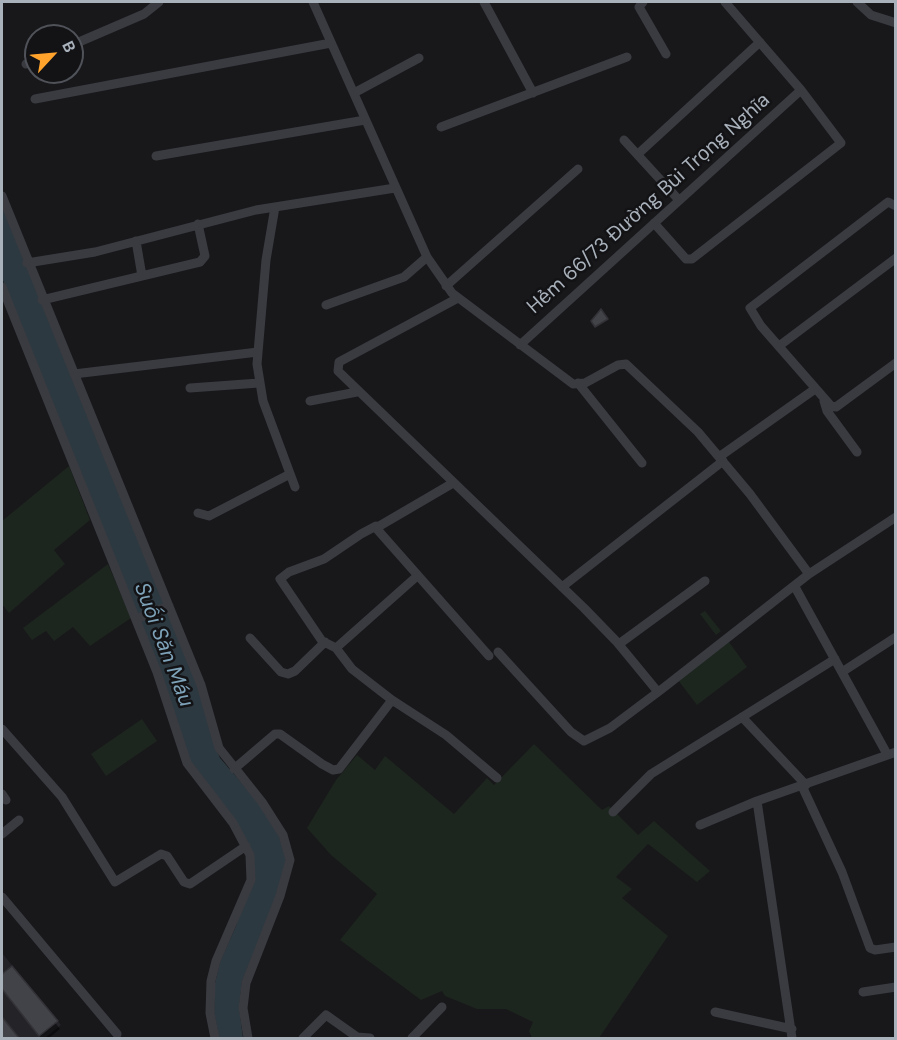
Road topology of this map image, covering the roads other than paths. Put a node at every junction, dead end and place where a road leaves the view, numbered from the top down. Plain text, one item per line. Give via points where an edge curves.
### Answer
1 (159, 2) edge
2 (313, 2) edge
3 (484, 2) edge
4 (643, 2) edge
5 (725, 2) edge
6 (857, 2) edge
7 (896, 23) edge
8 (84, 40) edge
9 (760, 42) junction
10 (331, 43) junction
11 (666, 54) dead end
12 (627, 57) dead end
13 (419, 58) dead end
14 (801, 90) junction
15 (354, 93) junction
16 (533, 93) junction
17 (35, 99) dead end
18 (366, 120) junction
19 (441, 127) dead end
20 (624, 140) dead end
21 (638, 154) junction
22 (156, 156) dead end
23 (578, 169) dead end
24 (395, 188) junction
25 (2, 196) edge
26 (678, 200) junction
27 (896, 206) edge
28 (275, 207) junction
29 (654, 223) junction
30 (198, 224) junction
31 (136, 240) junction
32 (427, 257) junction
33 (896, 258) edge
34 (27, 263) junction
35 (142, 276) junction
36 (446, 286) junction
37 (2, 287) edge
38 (458, 298) junction
39 (42, 300) junction
40 (326, 305) dead end
41 (520, 345) junction
42 (779, 346) junction
43 (258, 352) junction
44 (896, 363) edge
45 (74, 374) junction
46 (259, 383) junction
47 (578, 383) junction
48 (190, 388) dead end
49 (815, 389) junction
50 (357, 392) junction
51 (824, 400) junction
52 (310, 401) dead end
53 (857, 452) dead end
54 (721, 459) junction
55 (642, 463) dead end
56 (290, 474) junction
57 (453, 483) junction
58 (295, 487) dead end
59 (198, 513) dead end
60 (896, 517) edge
61 (376, 526) junction
62 (809, 574) junction
63 (416, 577) junction
64 (705, 581) dead end
65 (562, 586) junction
66 (795, 587) junction
67 (169, 606) junction
68 (136, 619) junction
69 (250, 638) dead end
70 (896, 638) edge
71 (325, 642) junction
72 (619, 644) junction
73 (336, 648) junction
74 (835, 659) junction
75 (842, 672) junction
76 (658, 692) junction
77 (392, 700) junction
78 (742, 717) junction
79 (2, 729) edge
80 (891, 753) edge
81 (234, 769) junction
82 (497, 778) dead end
83 (804, 785) junction
84 (757, 801) junction
85 (613, 812) dead end
86 (19, 820) dead end
87 (700, 825) dead end
88 (2, 834) edge
89 (246, 846) junction
90 (2, 897) edge
91 (896, 947) edge
92 (896, 987) edge
93 (863, 992) dead end
94 (442, 1007) dead end
95 (715, 1012) dead end
96 (117, 1034) dead end
97 (792, 1034) edge
98 (215, 1038) edge
99 (248, 1038) edge
100 (303, 1038) edge
101 (370, 1038) edge
102 (412, 1038) edge

1 - 8 street via 144,14
2 - 10 street
3 - 16 street
4 - 11 street via 639,7
5 - 9 street
6 - 7 street via 871,15
9 - 14 street
9 - 21 street
10 - 15 street
10 - 17 street
12 - 16 street
13 - 15 street
14 - 26 street, Hẻm 66/73 Đường Bùi Trọng Nghĩa
14 - 29 street via 841,139 841,146 692,259 686,259
15 - 18 street
16 - 19 street
18 - 22 street
18 - 24 street
20 - 21 street
21 - 26 street
23 - 36 street
24 - 28 street
24 - 32 street
25 - 34 street
26 - 29 street, Hẻm 66/73 Đường Bùi Trọng Nghĩa
27 - 42 street via 888,202 751,304 751,312
28 - 30 street
28 - 43 street
29 - 41 street, Hẻm 66/73 Đường Bùi Trọng Nghĩa
30 - 31 street
30 - 35 street via 204,260
31 - 34 street via 95,252
31 - 35 street
32 - 36 street
32 - 40 street via 404,277
33 - 42 street
34 - 39 street
35 - 39 street
36 - 38 street
37 - 68 street
38 - 41 street
38 - 50 street via 339,362 338,371
39 - 45 street
41 - 47 street via 567,382
42 - 49 street
43 - 45 street
43 - 46 street
44 - 51 street via 836,406
45 - 67 street
46 - 48 street
46 - 56 street
47 - 54 street via 626,364
47 - 55 street
49 - 51 street
49 - 54 street
50 - 52 street
50 - 57 street
51 - 53 street via 827,411
54 - 62 street
54 - 65 street
56 - 58 street
56 - 59 street via 209,516
57 - 61 street
57 - 65 street
60 - 62 street
61 - 63 street
61 - 71 street via 324,559 280,579
62 - 66 street
63 - 73 street
63 - 76 street via 584,741 610,728
64 - 72 street
65 - 72 street
66 - 74 street
66 - 76 street
67 - 68 street
67 - 81 street via 201,685 219,748
68 - 89 street via 187,763
69 - 71 street via 281,672 288,674
70 - 75 street
71 - 73 street
72 - 76 street
73 - 77 street via 352,669
74 - 75 street
74 - 78 street
75 - 80 street
77 - 81 street via 339,769 322,764 280,734 275,734
77 - 82 street via 446,735
78 - 83 street
78 - 85 street via 651,774
79 - 89 street via 66,802 115,882 161,854 190,884
80 - 83 street
81 - 99 street via 283,835 290,860 246,983 243,1008
83 - 84 street
83 - 91 street via 870,948
84 - 87 street
84 - 97 street
86 - 88 street
89 - 98 street via 251,880 211,981 210,1012
90 - 96 street
92 - 93 street
94 - 102 street
95 - 97 street
100 - 101 street via 326,1015 357,1037

